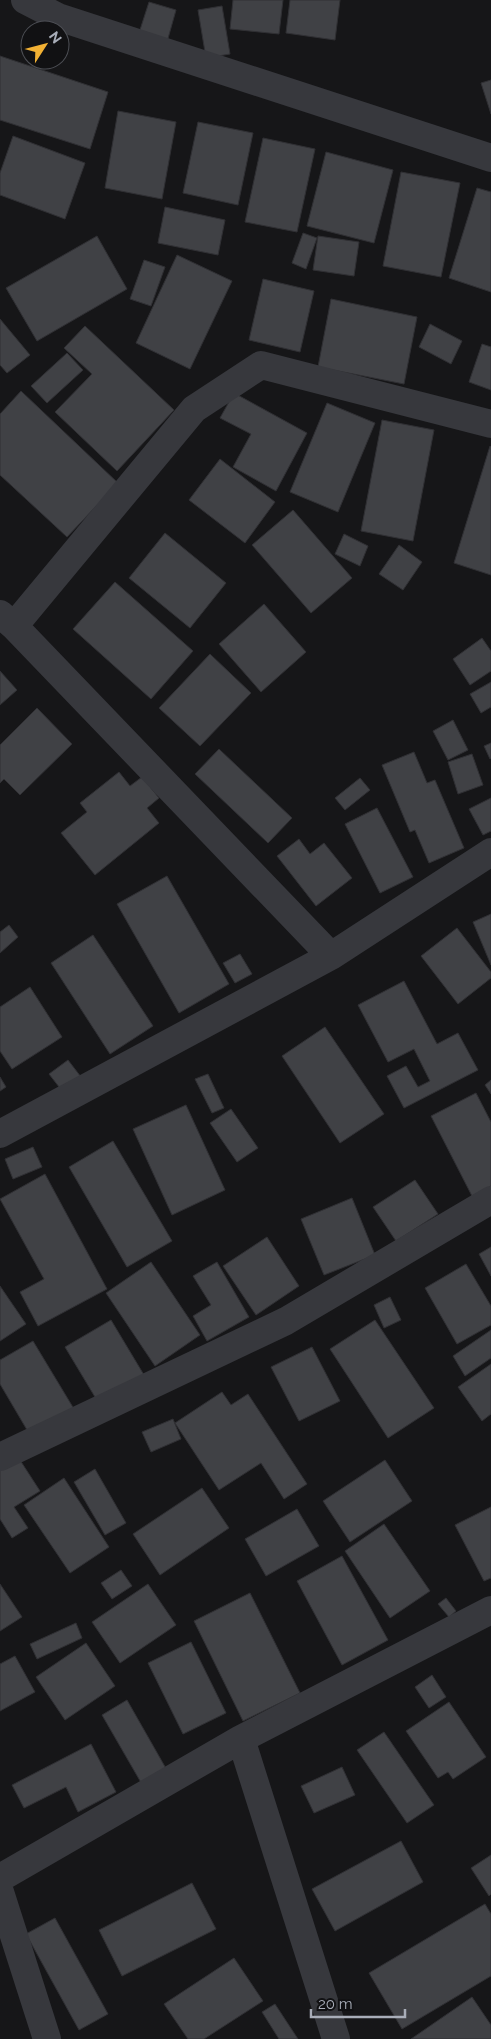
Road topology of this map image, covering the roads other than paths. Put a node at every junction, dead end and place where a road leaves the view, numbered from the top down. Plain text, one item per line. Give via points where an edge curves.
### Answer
1 (25, 0) edge
2 (491, 158) edge
3 (491, 424) edge
4 (7, 620) edge
5 (491, 852) edge
6 (331, 956) junction
7 (0, 1134) edge
8 (491, 1200) edge
9 (0, 1457) edge
10 (491, 1610) edge
11 (240, 1739) junction
12 (0, 1878) edge
13 (0, 1892) edge
14 (46, 2039) edge
15 (336, 2039) edge

1 - 2 street via 58,17
3 - 4 street via 260,365 194,410
4 - 6 street
5 - 6 street
6 - 7 street
8 - 9 street via 286,1320
10 - 11 street
11 - 12 street
11 - 15 street
13 - 14 street

